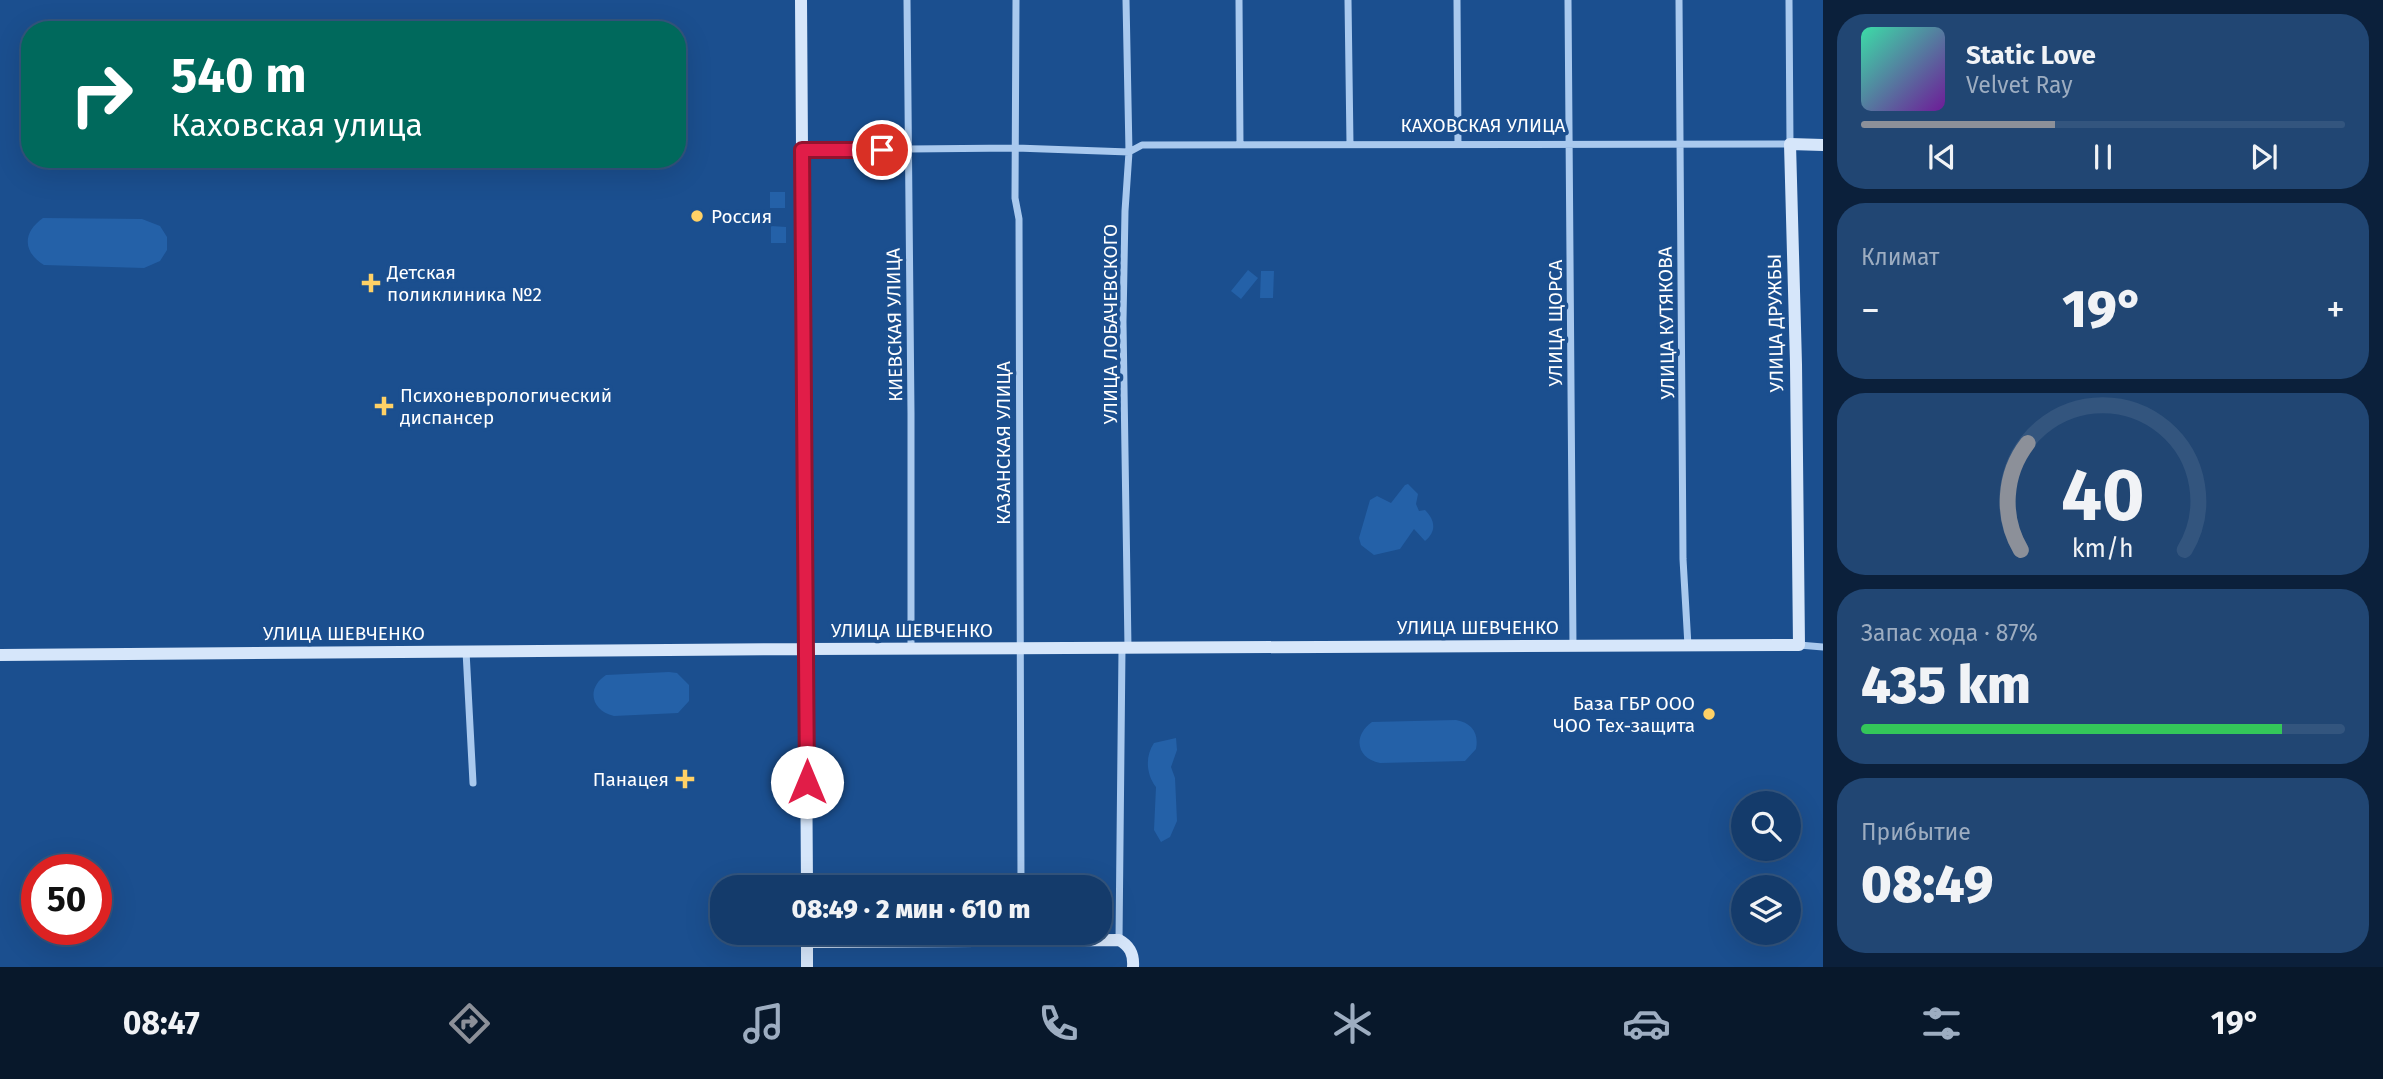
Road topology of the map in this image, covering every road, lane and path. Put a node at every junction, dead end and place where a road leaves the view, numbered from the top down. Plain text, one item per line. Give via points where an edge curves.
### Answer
1 (801, 0) edge
2 (907, 0) edge
3 (1016, 0) edge
4 (1126, 0) edge
5 (1239, 0) edge
6 (1348, 0) edge
7 (1457, 0) edge
8 (1568, 0) edge
9 (1679, 0) edge
10 (1789, 0) edge
11 (1129, 137) junction
12 (1569, 143) junction
13 (1240, 144) junction
14 (1350, 144) junction
15 (1458, 144) junction
16 (1679, 144) junction
17 (1790, 144) junction
18 (1142, 145) junction
19 (1823, 145) edge
20 (1016, 148) junction
21 (802, 150) junction
22 (909, 150) junction
23 (1129, 152) junction
24 (1800, 645) junction
25 (1573, 646) junction
26 (1688, 646) junction
27 (1823, 647) edge
28 (1125, 648) junction
29 (806, 649) junction
30 (911, 649) junction
31 (1019, 649) junction
32 (466, 652) junction
33 (0, 655) edge
34 (473, 783) dead end
35 (807, 875) edge
36 (1021, 875) edge
37 (1112, 940) edge
38 (1119, 940) junction
39 (807, 945) edge
40 (807, 967) edge
41 (1133, 967) edge

1 - 21 street
2 - 22 street, КИЕВСКАЯ УЛИЦА
3 - 20 street, КАЗАНСКАЯ УЛИЦА
4 - 11 street, УЛИЦА ЛОБАЧЕВСКОГО
5 - 13 street
6 - 14 street
7 - 15 street
8 - 12 street, УЛИЦА ЩОРСА
9 - 16 street, УЛИЦА КУТЯКОВА
10 - 17 street, УЛИЦА ДРУЖБЫ
11 - 18 street
11 - 23 street, УЛИЦА ЛОБАЧЕВСКОГО
12 - 15 street, КАХОВСКАЯ УЛИЦА
12 - 16 street, КАХОВСКАЯ УЛИЦА
12 - 25 street, УЛИЦА ЩОРСА
13 - 14 street, КАХОВСКАЯ УЛИЦА
13 - 18 street, КАХОВСКАЯ УЛИЦА
14 - 15 street, КАХОВСКАЯ УЛИЦА
16 - 17 street, КАХОВСКАЯ УЛИЦА
16 - 26 street, УЛИЦА КУТЯКОВА
17 - 19 street, КАХОВСКАЯ УЛИЦА
17 - 24 street, УЛИЦА ДРУЖБЫ
18 - 23 street, КАХОВСКАЯ УЛИЦА
20 - 22 street
20 - 23 street
20 - 31 street, КАЗАНСКАЯ УЛИЦА
21 - 22 street
21 - 29 street
22 - 30 street, КИЕВСКАЯ УЛИЦА
23 - 28 street, УЛИЦА ЛОБАЧЕВСКОГО via 1124,322
24 - 26 street, УЛИЦА ШЕВЧЕНКО
24 - 27 street, УЛИЦА ШЕВЧЕНКО
25 - 26 street, УЛИЦА ШЕВЧЕНКО
25 - 28 street, УЛИЦА ШЕВЧЕНКО
28 - 31 street, УЛИЦА ШЕВЧЕНКО
28 - 38 street, УЛИЦА ЛОБАЧЕВСКОГО
29 - 30 street, УЛИЦА ШЕВЧЕНКО
29 - 32 street, УЛИЦА ШЕВЧЕНКО
29 - 35 street
30 - 31 street, УЛИЦА ШЕВЧЕНКО
31 - 36 street, КАЗАНСКАЯ УЛИЦА
32 - 33 street, УЛИЦА ШЕВЧЕНКО
32 - 34 street
37 - 38 street
38 - 41 street via 1131,951
39 - 40 street

